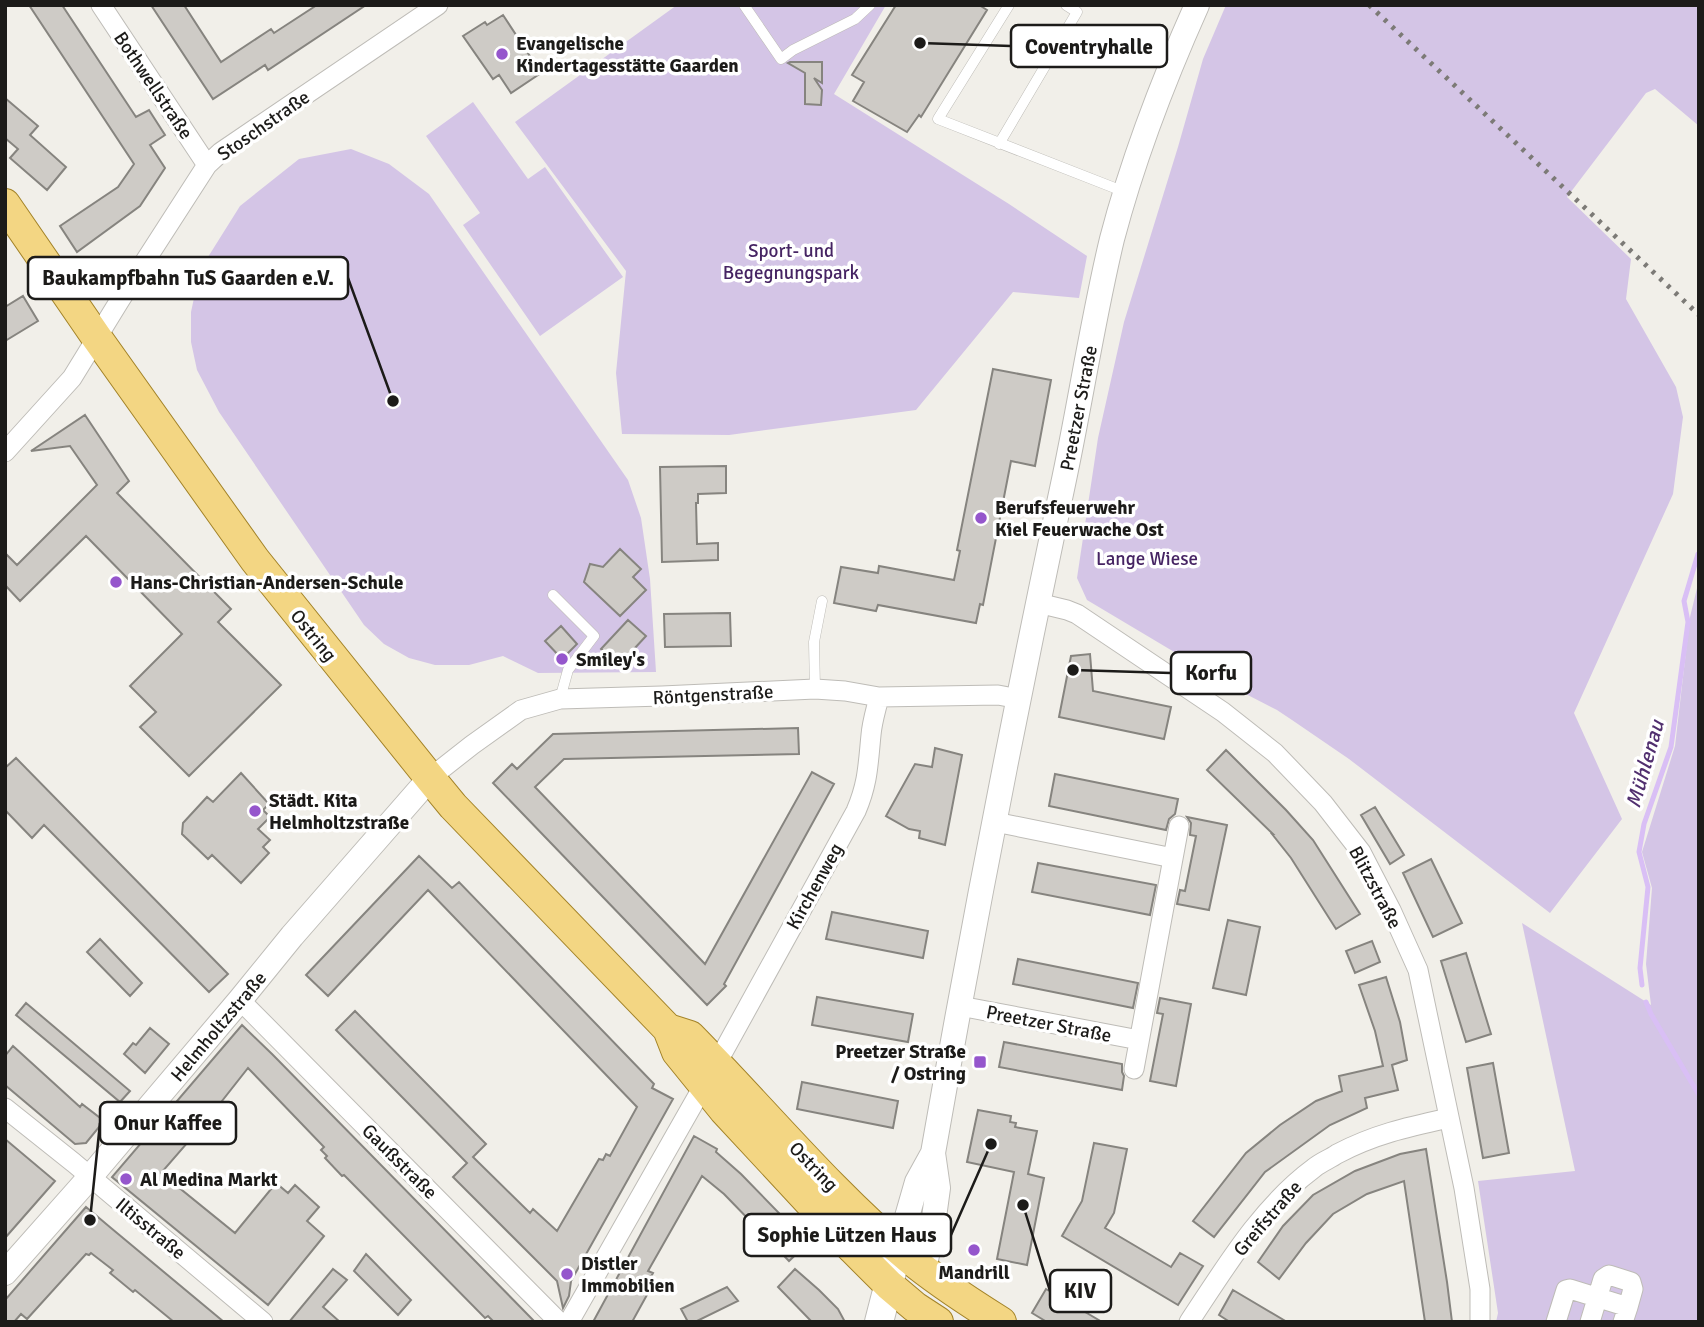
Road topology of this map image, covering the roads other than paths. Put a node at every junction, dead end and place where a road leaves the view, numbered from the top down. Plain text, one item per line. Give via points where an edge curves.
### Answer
1 (101, 5) edge
2 (438, 5) edge
3 (744, 5) edge
4 (870, 5) edge
5 (1009, 5) edge
6 (1066, 5) edge
7 (1197, 5) edge
8 (999, 144) junction
9 (207, 165) junction
10 (1125, 192) junction
11 (5, 204) edge
12 (97, 338) junction
13 (5, 452) edge
14 (553, 595) dead end
15 (822, 601) dead end
16 (1038, 603) junction
17 (816, 689) junction
18 (879, 697) junction
19 (560, 699) junction
20 (1019, 699) junction
21 (429, 778) junction
22 (995, 822) junction
23 (1179, 826) dead end
24 (1173, 858) junction
25 (240, 1000) junction
26 (960, 1006) junction
27 (1139, 1040) junction
28 (1134, 1069) dead end
29 (710, 1074) junction
30 (5, 1108) edge
31 (1449, 1118) junction
32 (933, 1153) junction
33 (90, 1177) junction
34 (898, 1248) junction
35 (924, 1269) junction
36 (5, 1273) edge
37 (889, 1285) junction
38 (1597, 1297) junction
39 (1626, 1314) edge
40 (922, 1317) edge
41 (1557, 1319) edge
42 (263, 1322) edge
43 (559, 1322) edge
44 (569, 1322) edge
45 (879, 1322) edge
46 (1001, 1322) edge
47 (1189, 1322) edge
48 (1480, 1322) edge
49 (1578, 1322) edge
50 (1590, 1322) edge

1 - 9 street, Bothwellstraße
2 - 9 street, Stoschstraße
3 - 4 lane via 781,59 855,19
5 - 8 lane via 938,119
6 - 8 lane via 1077,12
7 - 10 street, Preetzer Straße
8 - 10 lane
9 - 12 street, Stoschstraße
10 - 16 street, Preetzer Straße via 1102,282
11 - 12 main road, Ostring
12 - 13 street, Stoschstraße via 72,378
12 - 21 main road, Ostring via 255,560
14 - 19 lane via 594,636 568,670
15 - 17 lane via 814,642
16 - 20 street, Preetzer Straße
16 - 31 street, Blitzstraße via 1077,614 1223,712 1275,753 1323,803 1361,852 1418,970
17 - 18 street, Röntgenstraße
17 - 19 street, Röntgenstraße
18 - 20 street, Röntgenstraße via 998,695
18 - 29 street, Kirchenweg via 856,811
19 - 21 street, Röntgenstraße via 521,710
20 - 22 street, Preetzer Straße
21 - 25 street, Helmholtzstraße
21 - 29 main road, Ostring via 668,1029 690,1036
22 - 24 street
22 - 26 street, Preetzer Straße
23 - 24 street, Preetzer Straße
24 - 27 street, Preetzer Straße
25 - 33 street, Helmholtzstraße
25 - 43 street, Gaußstraße
26 - 27 street, Preetzer Straße
26 - 32 street, Preetzer Straße
27 - 28 street, Preetzer Straße
29 - 34 main road, Ostring
29 - 37 main road, Ostring via 724,1110
29 - 44 street, Kirchenweg
30 - 33 street, Iltisstraße
31 - 47 street, Greifstraße via 1389,1131 1315,1166 1259,1223
31 - 48 street, Blitzstraße via 1480,1289
32 - 34 street, Preetzer Straße via 917,1182
32 - 35 street, Preetzer Straße via 939,1188
33 - 36 street, Helmholtzstraße
33 - 42 street, Iltisstraße
34 - 35 main road, Ostring
34 - 37 main road, Preetzer Straße
35 - 40 main road, Preetzer Straße
35 - 46 main road, Ostring
37 - 40 main road, Ostring
37 - 45 main road, Preetzer Straße
38 - 39 street
38 - 41 street via 1566,1290
38 - 50 street
41 - 49 street

